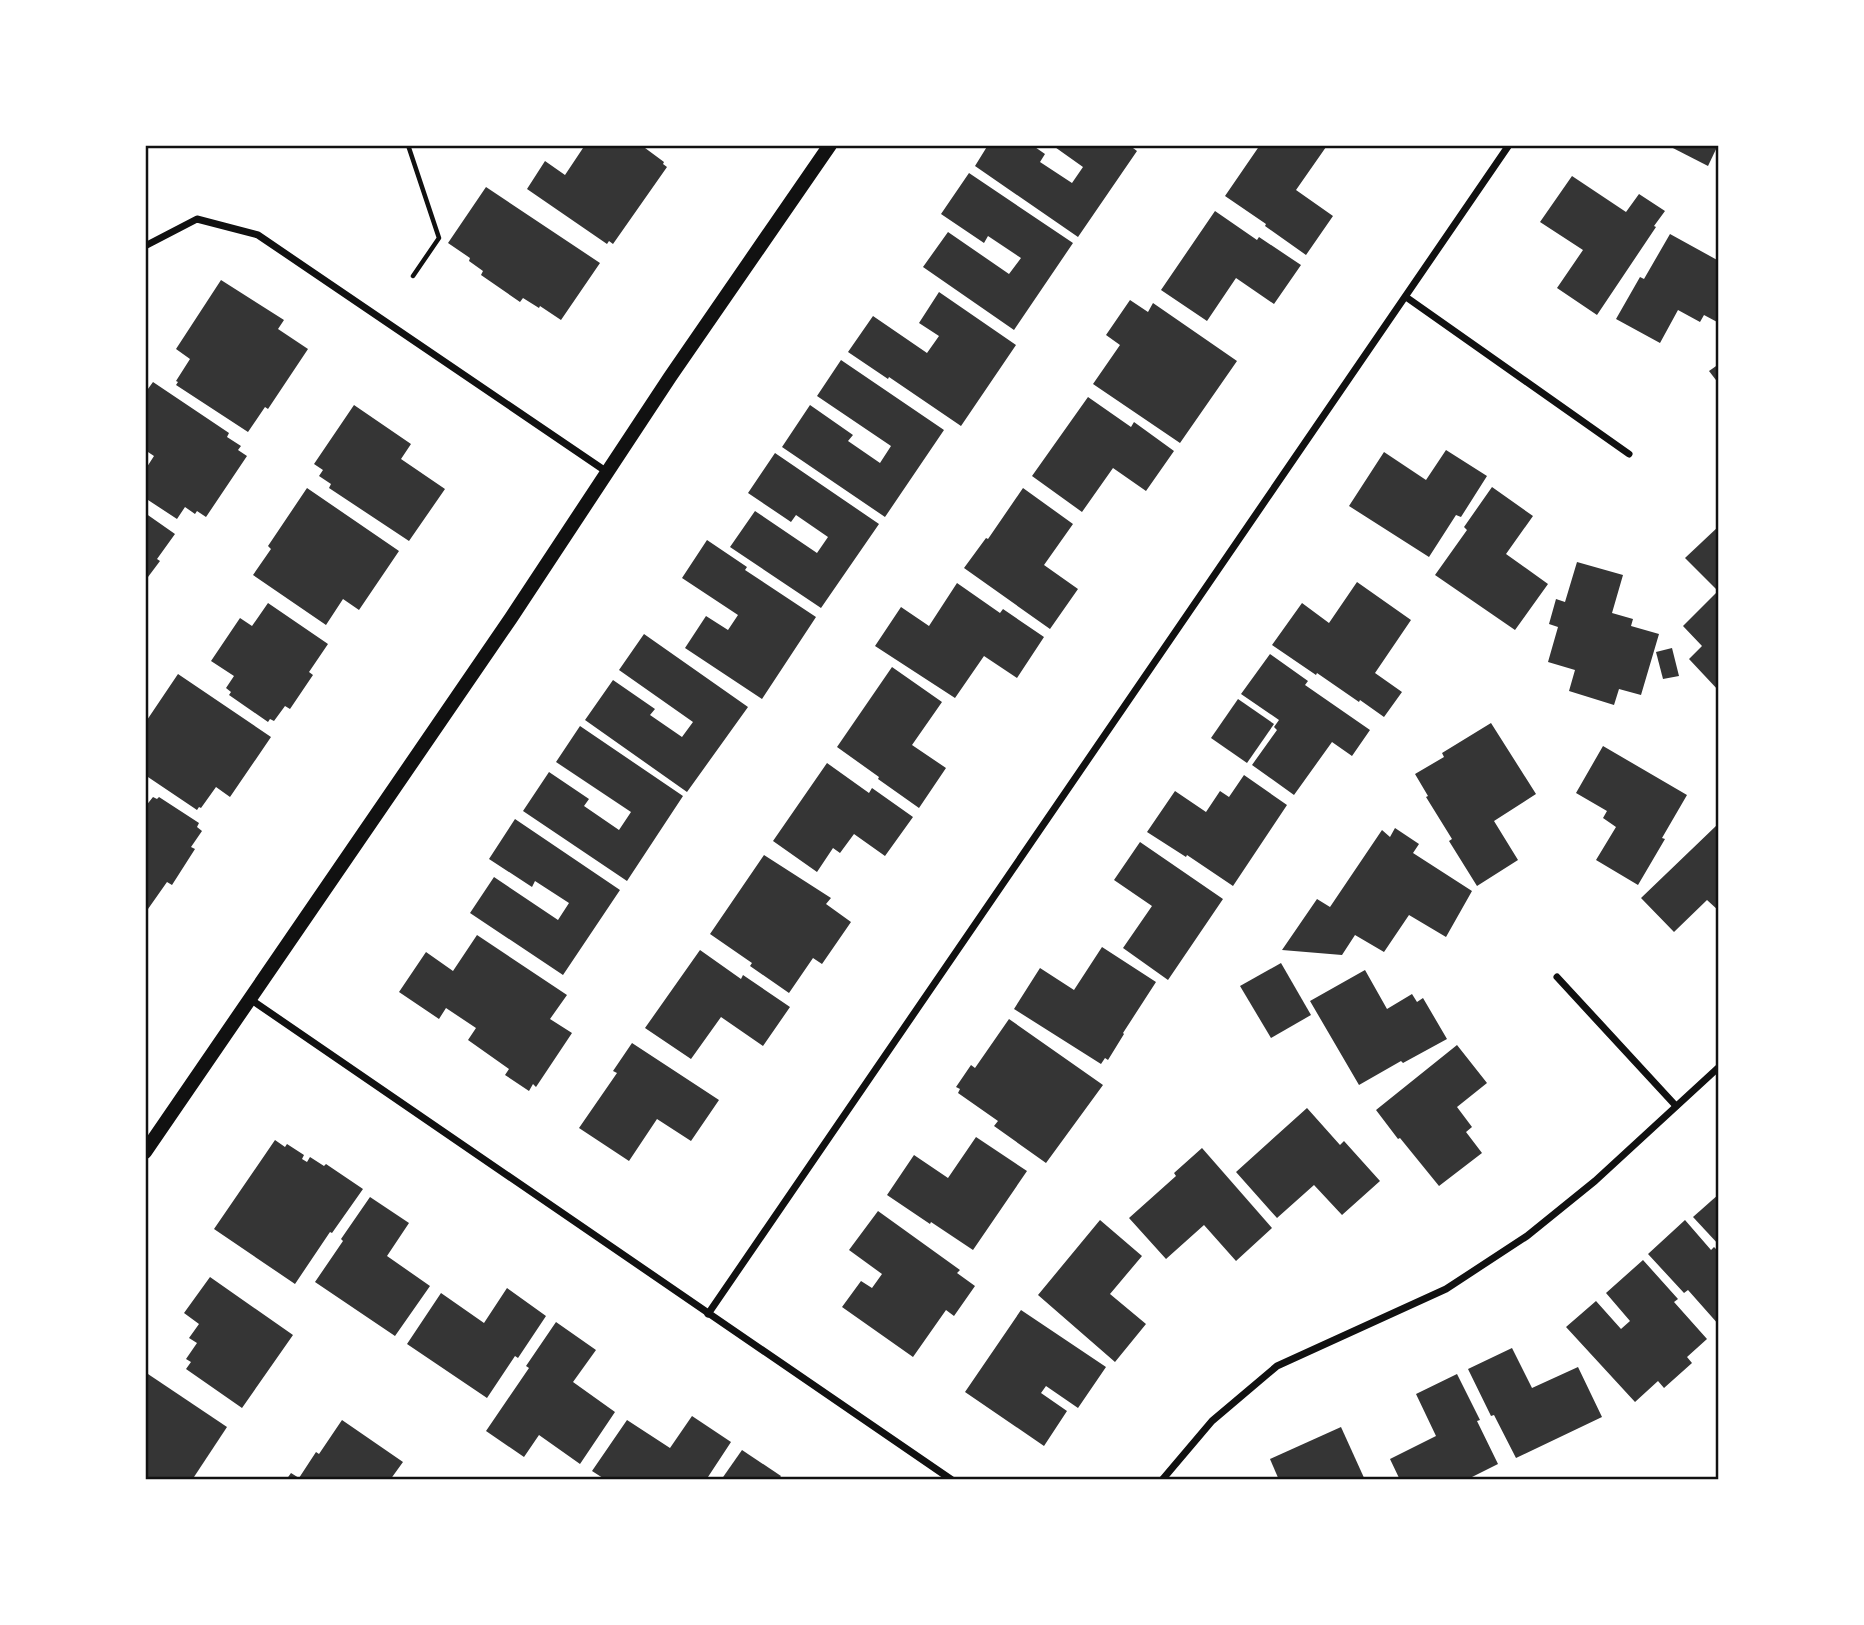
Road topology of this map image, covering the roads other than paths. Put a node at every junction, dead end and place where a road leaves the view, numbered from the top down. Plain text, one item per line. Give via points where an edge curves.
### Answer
1 (830, 145) edge
2 (1509, 145) edge
3 (145, 246) edge
4 (1406, 297) junction
5 (1629, 454) dead end
6 (607, 472) junction
7 (1557, 977) dead end
8 (250, 999) junction
9 (1719, 1067) edge
10 (1676, 1106) junction
11 (145, 1152) edge
12 (708, 1314) junction
13 (952, 1480) edge
14 (1162, 1480) edge

1 - 6 main road
2 - 4 street
3 - 6 street via 197,219 258,234
4 - 5 street
4 - 12 street
6 - 8 main road
7 - 10 street
8 - 11 main road
8 - 12 street
9 - 10 street
10 - 14 street via 1527,1236 1446,1289 1277,1366 1212,1421
12 - 13 street

